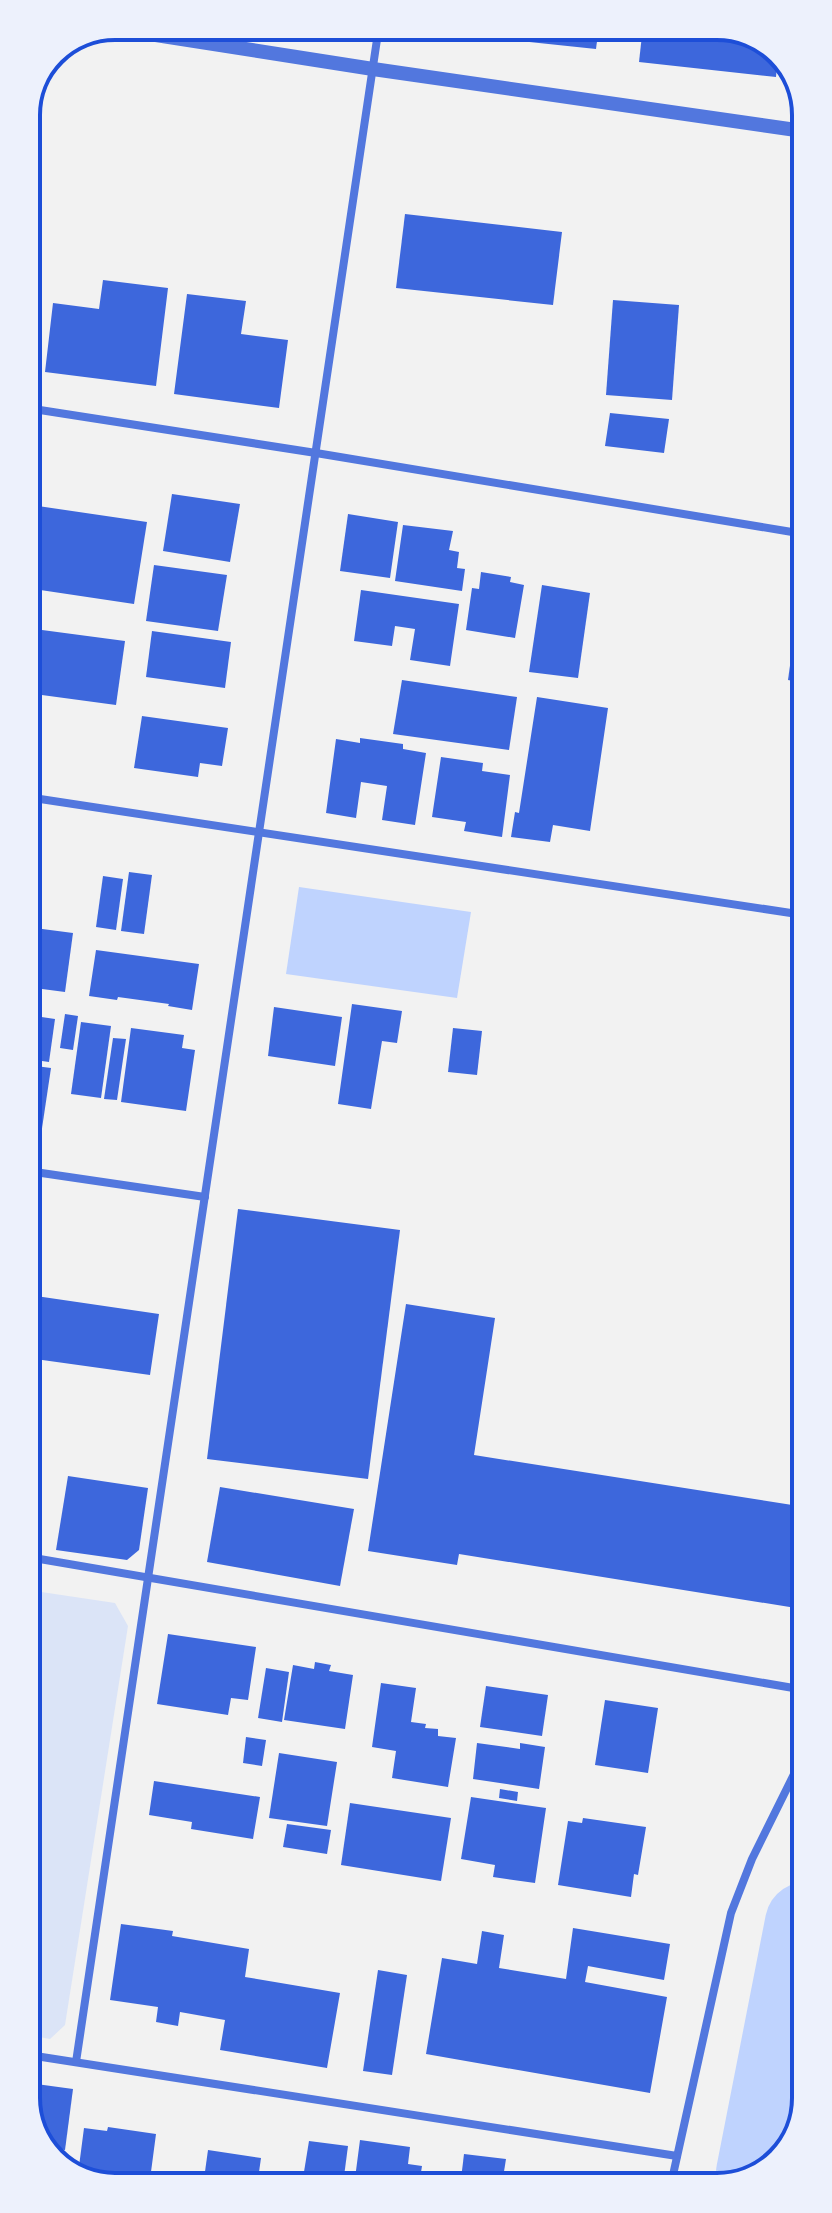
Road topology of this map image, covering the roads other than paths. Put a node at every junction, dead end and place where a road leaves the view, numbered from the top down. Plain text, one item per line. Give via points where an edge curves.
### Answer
1 (188, 40) edge
2 (377, 40) edge
3 (373, 69) junction
4 (792, 129) edge
5 (40, 410) edge
6 (316, 453) junction
7 (792, 532) edge
8 (40, 799) edge
9 (259, 832) junction
10 (792, 913) edge
11 (40, 1173) edge
12 (205, 1197) junction
13 (40, 1559) edge
14 (148, 1578) junction
15 (792, 1688) edge
16 (792, 1778) edge
17 (40, 2057) edge
18 (76, 2062) junction
19 (677, 2156) junction
20 (673, 2173) edge

1 - 3 street
2 - 3 street
3 - 4 street
3 - 6 street
5 - 6 street
6 - 7 street
6 - 9 street
8 - 9 street
9 - 10 street
9 - 12 street
11 - 12 street
12 - 14 street
13 - 14 street
14 - 15 street
14 - 18 street
16 - 19 street via 731,1913
17 - 18 street
18 - 19 street
19 - 20 street

